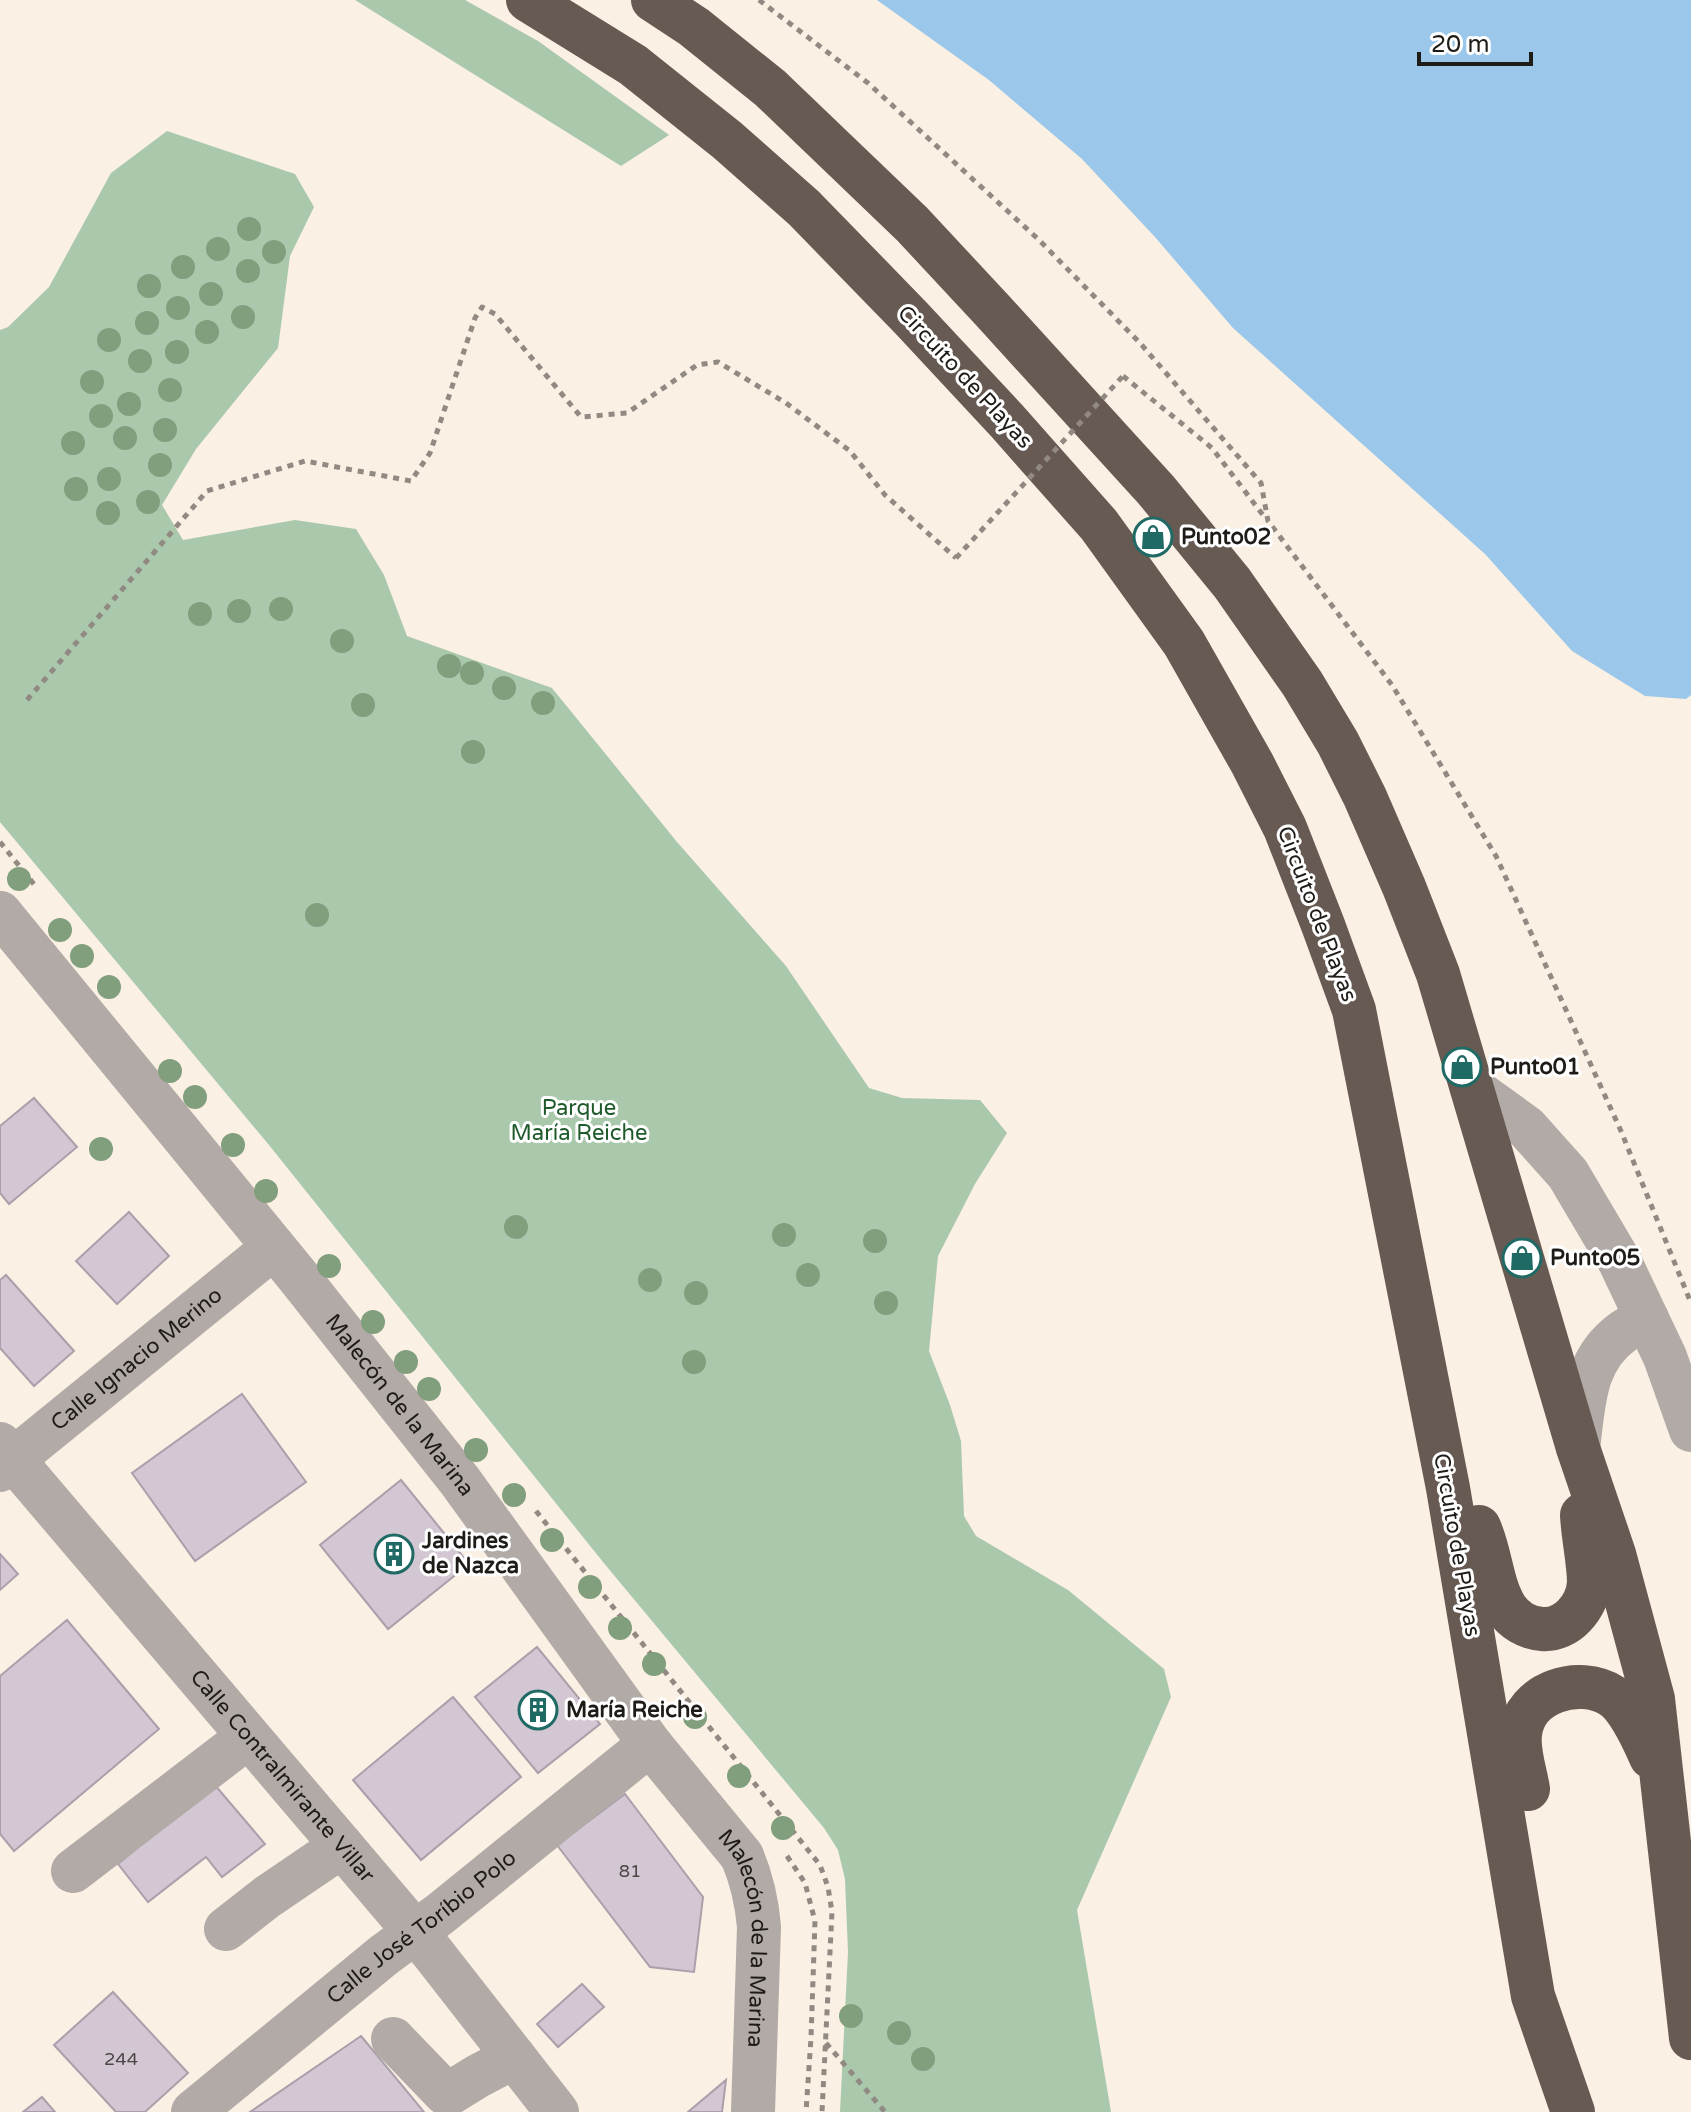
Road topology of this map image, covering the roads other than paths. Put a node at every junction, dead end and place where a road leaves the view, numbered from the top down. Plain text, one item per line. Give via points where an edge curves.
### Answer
1 (528, 0) edge
2 (653, 0) edge
3 (0, 913) edge
4 (1472, 1088) junction
5 (273, 1248) junction
6 (1647, 1319) junction
7 (1691, 1430) edge
8 (1578, 1448) junction
9 (4, 1458) edge
10 (1448, 1488) junction
11 (248, 1737) junction
12 (650, 1744) junction
13 (1662, 1782) junction
14 (342, 1846) junction
15 (73, 1871) dead end
16 (226, 1929) dead end
17 (414, 1933) junction
18 (1533, 1996) junction
19 (1691, 2038) edge
20 (393, 2039) dead end
21 (514, 2057) junction
22 (193, 2112) edge
23 (557, 2112) edge
24 (753, 2112) edge
25 (1573, 2112) edge

1 - 10 highway, Circuito de Playas via 633,65 804,208 1099,525 1184,643 1285,828 1354,1010
2 - 4 highway via 770,88 912,224 1156,490 1232,583 1302,683 1365,797 1438,974
3 - 5 street, Malecón de la Marina
4 - 6 street via 1526,1127 1568,1174
4 - 8 highway
5 - 9 street, Calle Ignacio Merino
5 - 12 street, Malecón de la Marina via 460,1481
6 - 7 street
6 - 8 street via 1624,1331 1600,1355 1586,1385
8 - 10 highway via 1589,1584 1582,1607 1552,1630 1519,1622 1508,1611 1474,1515
8 - 13 highway via 1614,1554 1653,1699
9 - 11 street, Calle Contralmirante Villar
10 - 18 highway, Circuito de Playas
11 - 14 street, Calle Contralmirante Villar
11 - 15 street
12 - 17 street, Calle José Toríbio Polo
12 - 24 street, Malecón de la Marina via 729,1838 751,1878 759,1927
13 - 18 highway via 1644,1739 1612,1696 1576,1687 1556,1691 1537,1701 1524,1717 1520,1749 1548,1934
13 - 19 highway
14 - 16 street
14 - 17 street, Calle Contralmirante Villar
17 - 21 street, Calle Contralmirante Villar
17 - 22 street, Calle José Toríbio Polo
18 - 25 highway, Circuito de Playas
20 - 21 street via 445,2093
21 - 23 street, Calle Contralmirante Villar

